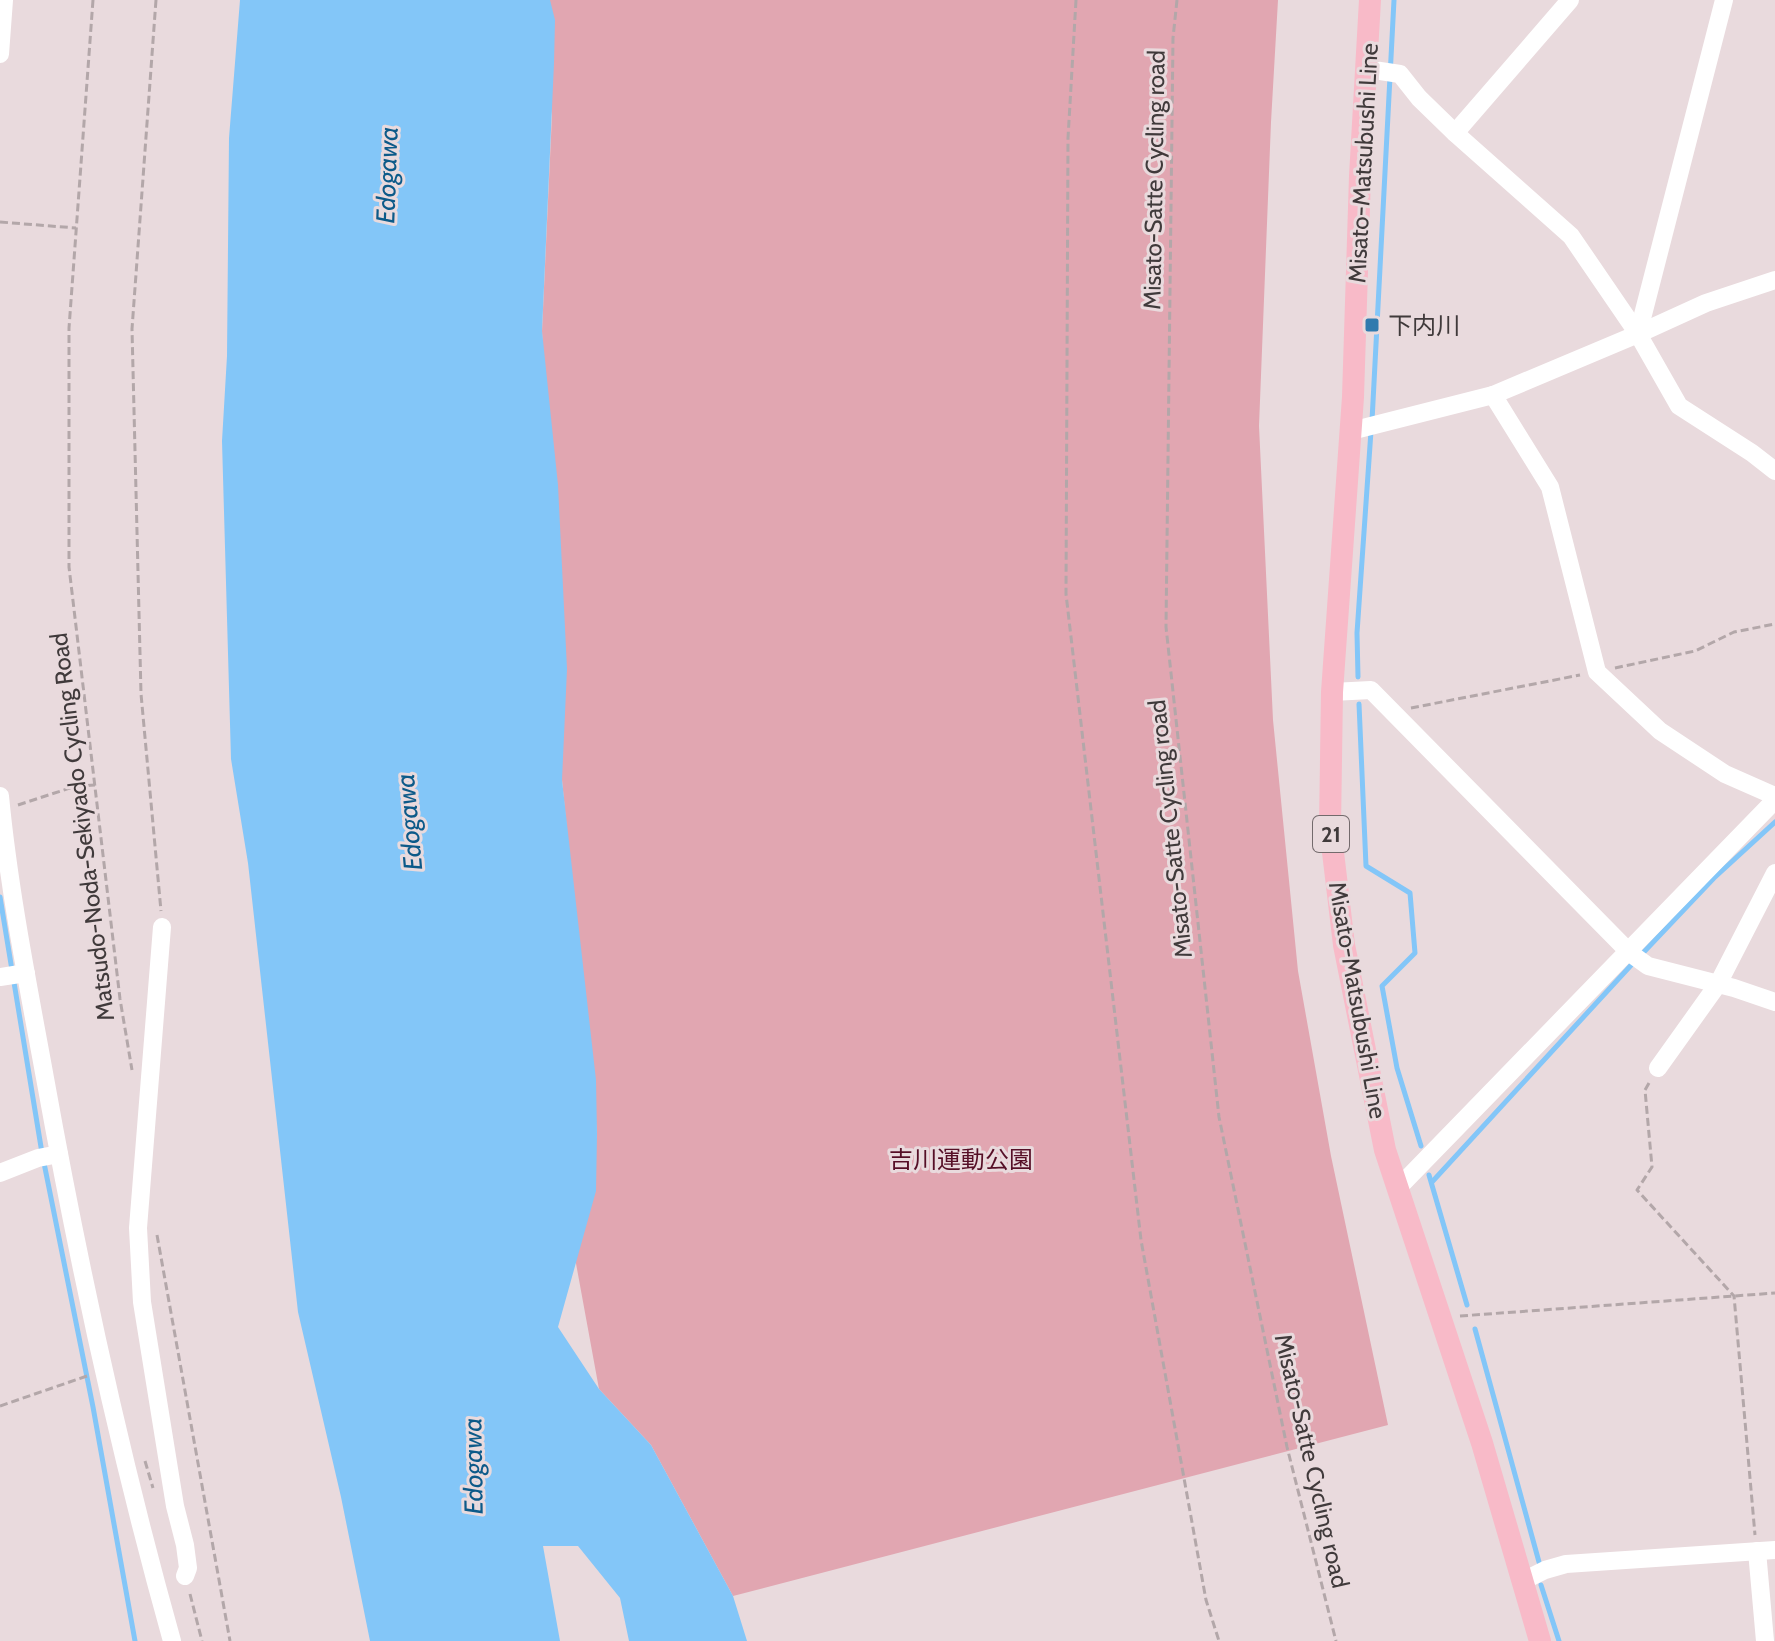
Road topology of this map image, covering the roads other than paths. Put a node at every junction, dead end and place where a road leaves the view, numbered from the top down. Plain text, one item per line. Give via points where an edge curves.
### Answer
1 (4, 0) edge
2 (1370, 0) edge
3 (1570, 0) edge
4 (1724, 0) edge
5 (0, 54) edge
6 (1374, 70) junction
7 (1455, 133) junction
8 (1775, 280) edge
9 (1638, 334) junction
10 (1493, 395) junction
11 (1367, 428) junction
12 (1775, 471) edge
13 (1332, 692) junction
14 (1775, 798) edge
15 (1, 807) edge
16 (1775, 873) edge
17 (162, 927) road end
18 (1630, 953) junction
19 (26, 973) junction
20 (0, 977) edge
21 (1718, 984) junction
22 (1775, 1002) edge
23 (1658, 1068) road end
24 (59, 1154) junction
25 (0, 1173) edge
26 (1398, 1188) junction
27 (1766, 1550) edge
28 (185, 1576) dead end
29 (1523, 1581) junction
30 (172, 1641) edge
31 (1540, 1641) edge
32 (1765, 1641) edge

1 - 5 street
2 - 6 main road, Misato-Matsubushi Line / 21
3 - 7 street
4 - 9 street
6 - 7 street via 1400,74
6 - 11 main road, Misato-Matsubushi Line / 21 via 1360,176
7 - 9 street via 1571,236
8 - 9 street
9 - 10 street
9 - 12 street via 1679,406
10 - 11 street
10 - 14 street via 1550,487 1597,672 1660,731 1725,774
11 - 13 main road, Misato-Matsubushi Line / 21
13 - 18 street via 1371,690
13 - 26 main road, Misato-Matsubushi Line / 21 via 1330,827 1344,945 1385,1150
14 - 18 street
15 - 19 street
16 - 21 street
17 - 28 street via 138,1228 142,1302 185,1545
18 - 21 street via 1648,966
18 - 26 street
19 - 20 street
19 - 24 street
21 - 22 street
21 - 23 street
24 - 25 street
24 - 30 street via 103,1370
26 - 29 main road, Misato-Matsubushi Line / 21
27 - 29 street via 1566,1564
27 - 32 street
29 - 31 main road, Misato-Matsubushi Line / 21

